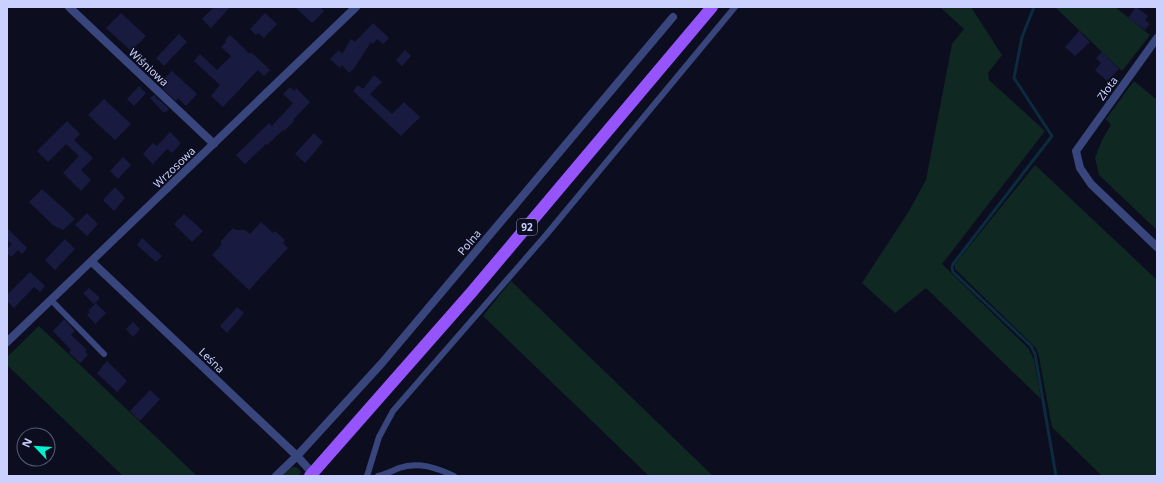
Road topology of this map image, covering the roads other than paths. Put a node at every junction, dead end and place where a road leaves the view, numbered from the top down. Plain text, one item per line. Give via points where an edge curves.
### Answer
1 (69, 7) edge
2 (356, 7) edge
3 (712, 7) edge
4 (735, 7) edge
5 (673, 17) dead end
6 (1157, 38) edge
7 (214, 144) junction
8 (1157, 247) edge
9 (92, 262) junction
10 (51, 300) junction
11 (7, 342) edge
12 (104, 354) dead end
13 (297, 456) junction
14 (313, 475) edge
15 (276, 476) edge
16 (367, 476) edge
17 (378, 476) edge
18 (454, 476) edge

1 - 7 street, Wiśniowa
2 - 7 street, Wrzosowa
3 - 14 main road, 92 via 471,293
4 - 16 lane via 546,235 393,412 378,437
5 - 13 street, Polna via 382,363
6 - 8 street, Złota via 1076,151 1080,168 1091,184
7 - 9 street, Wrzosowa
9 - 10 street, Wrzosowa
9 - 13 street, Leśna
10 - 11 street, Wrzosowa
10 - 12 lane
13 - 14 street, Leśna
13 - 15 street, Polna
17 - 18 lane via 400,467 422,465

